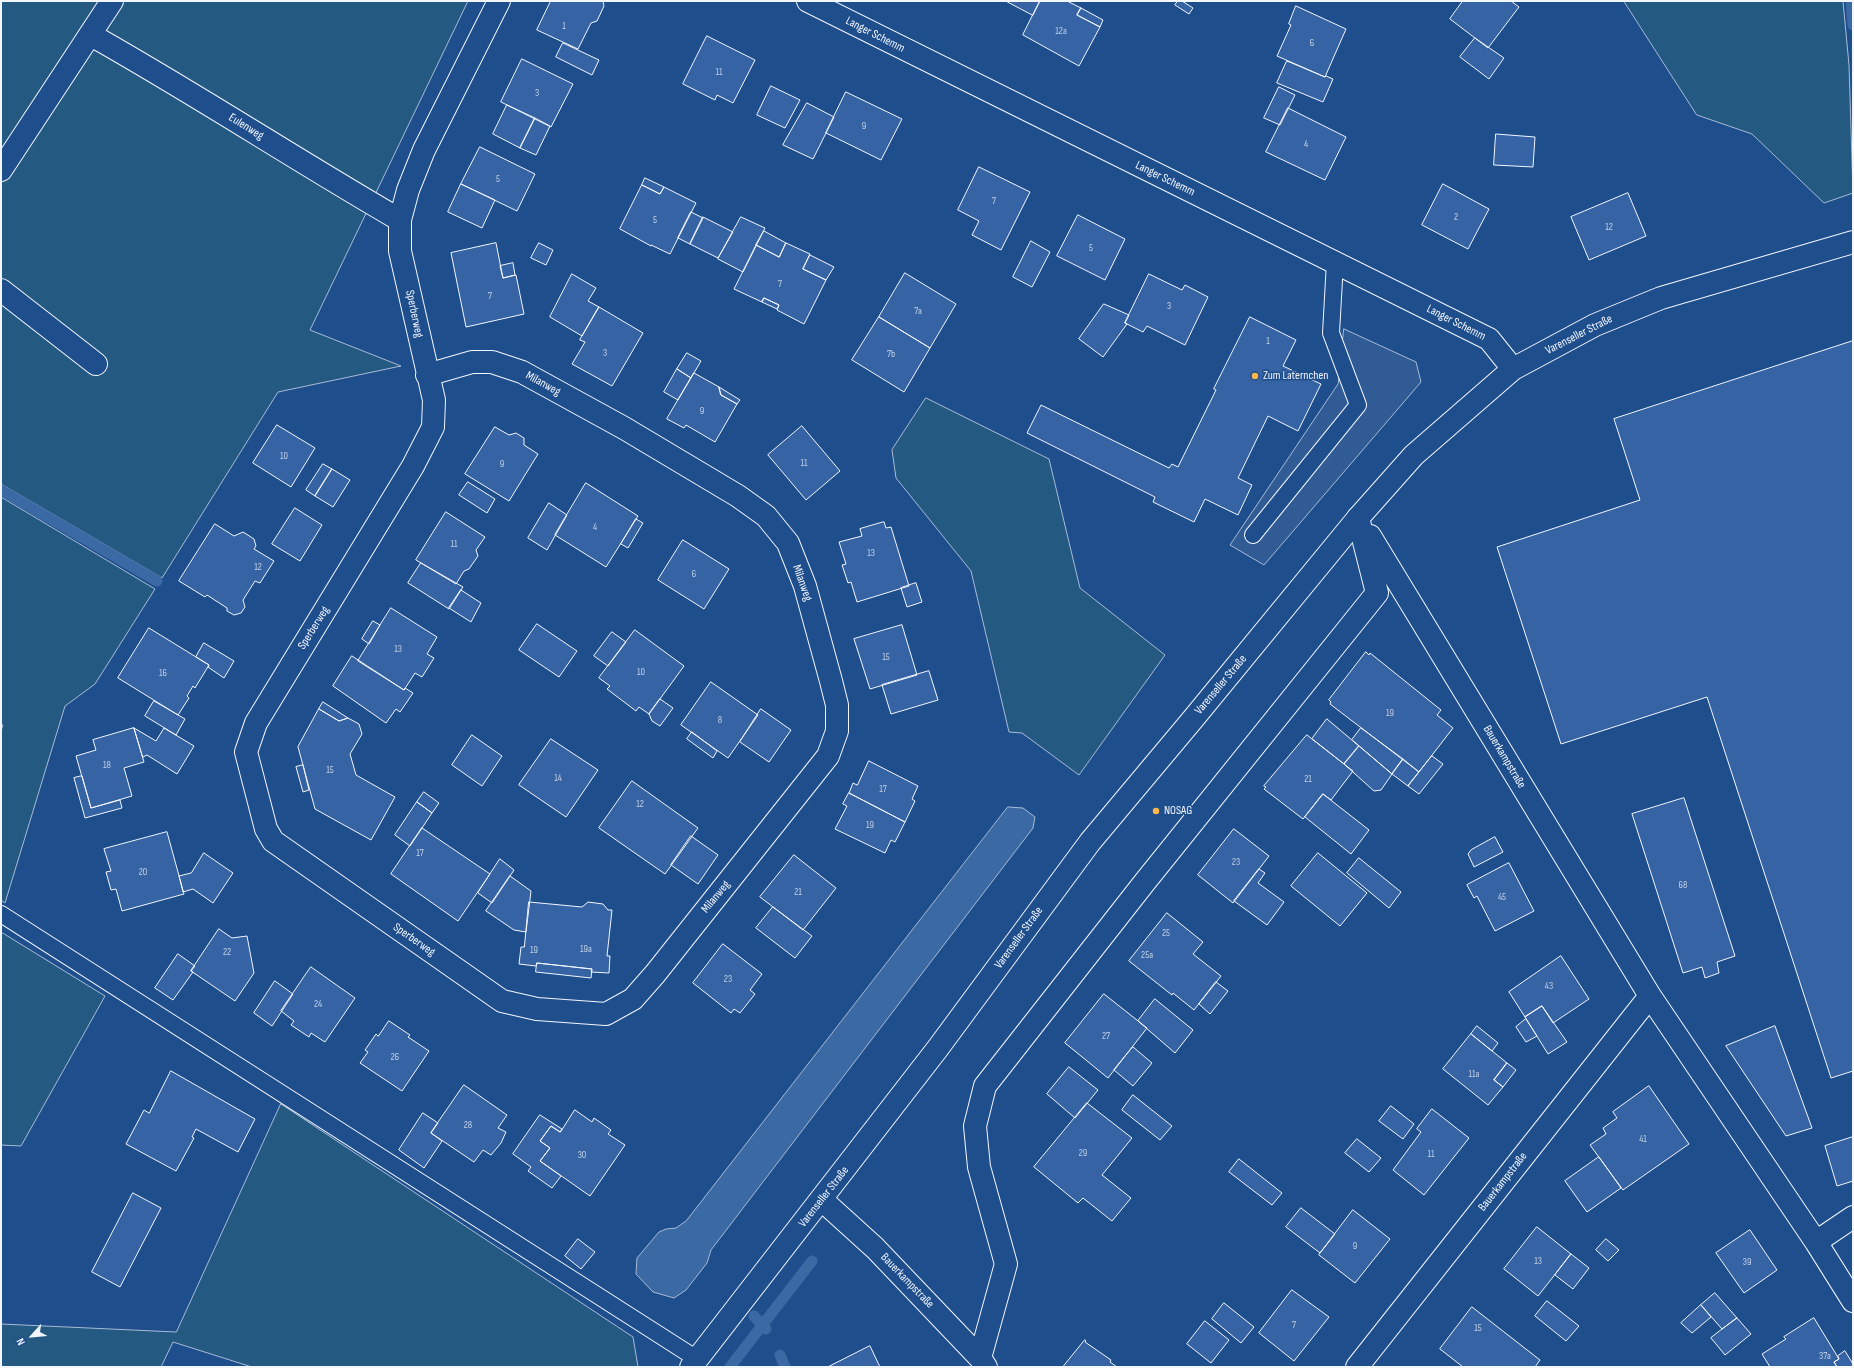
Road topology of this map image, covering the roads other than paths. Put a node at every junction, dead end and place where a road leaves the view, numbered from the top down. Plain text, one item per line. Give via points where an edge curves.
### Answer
1 (112, 1) edge
2 (499, 1) edge
3 (808, 1) edge
4 (91, 35) junction
5 (1, 170) edge
6 (400, 220) junction
7 (1853, 242) edge
8 (1335, 262) junction
9 (1, 290) edge
10 (96, 364) dead end
11 (1513, 369) junction
12 (427, 375) junction
13 (1358, 518) junction
14 (1253, 535) dead end
15 (1, 914) edge
16 (655, 974) joint
17 (1650, 996) junction
18 (822, 1200) junction
19 (1853, 1217) edge
20 (1816, 1242) junction
21 (1853, 1301) edge
22 (983, 1362) edge
23 (694, 1363) edge
24 (1357, 1367) edge

1 - 4 street
2 - 6 street, Sperberweg via 424,150 408,190
3 - 8 street, Langer Schemm
4 - 5 street
4 - 6 street, Eulenweg via 166,76
6 - 12 street, Sperberweg via 400,251
7 - 11 street, Varenseller Straße via 1639,306 1595,325
8 - 11 street, Langer Schemm via 1489,339
8 - 14 lane via 1331,333 1358,404
9 - 10 street
11 - 13 street, Varenseller Straße via 1414,455
12 - 16 street, Milanweg via 472,362 492,362 522,372 624,428 738,496 766,516 788,543 804,586 837,705 836,731 828,756
12 - 16 street, Sperberweg via 434,400 433,426 417,460 256,723 246,752 266,829 273,841 502,1001 537,1009 606,1014 633,999
13 - 17 street, Bauerkampstraße
13 - 18 street, Varenseller Straße via 1090,842
13 - 22 street via 1376,593 985,1086 975,1126 979,1167 1006,1264
15 - 23 lane
17 - 20 street, Bauerkampstraße
17 - 24 street, Bauerkampstraße
18 - 22 street, Bauerkampstraße via 875,1248
18 - 23 street, Varenseller Straße
19 - 20 street
20 - 21 street, Bauerkampstraße

